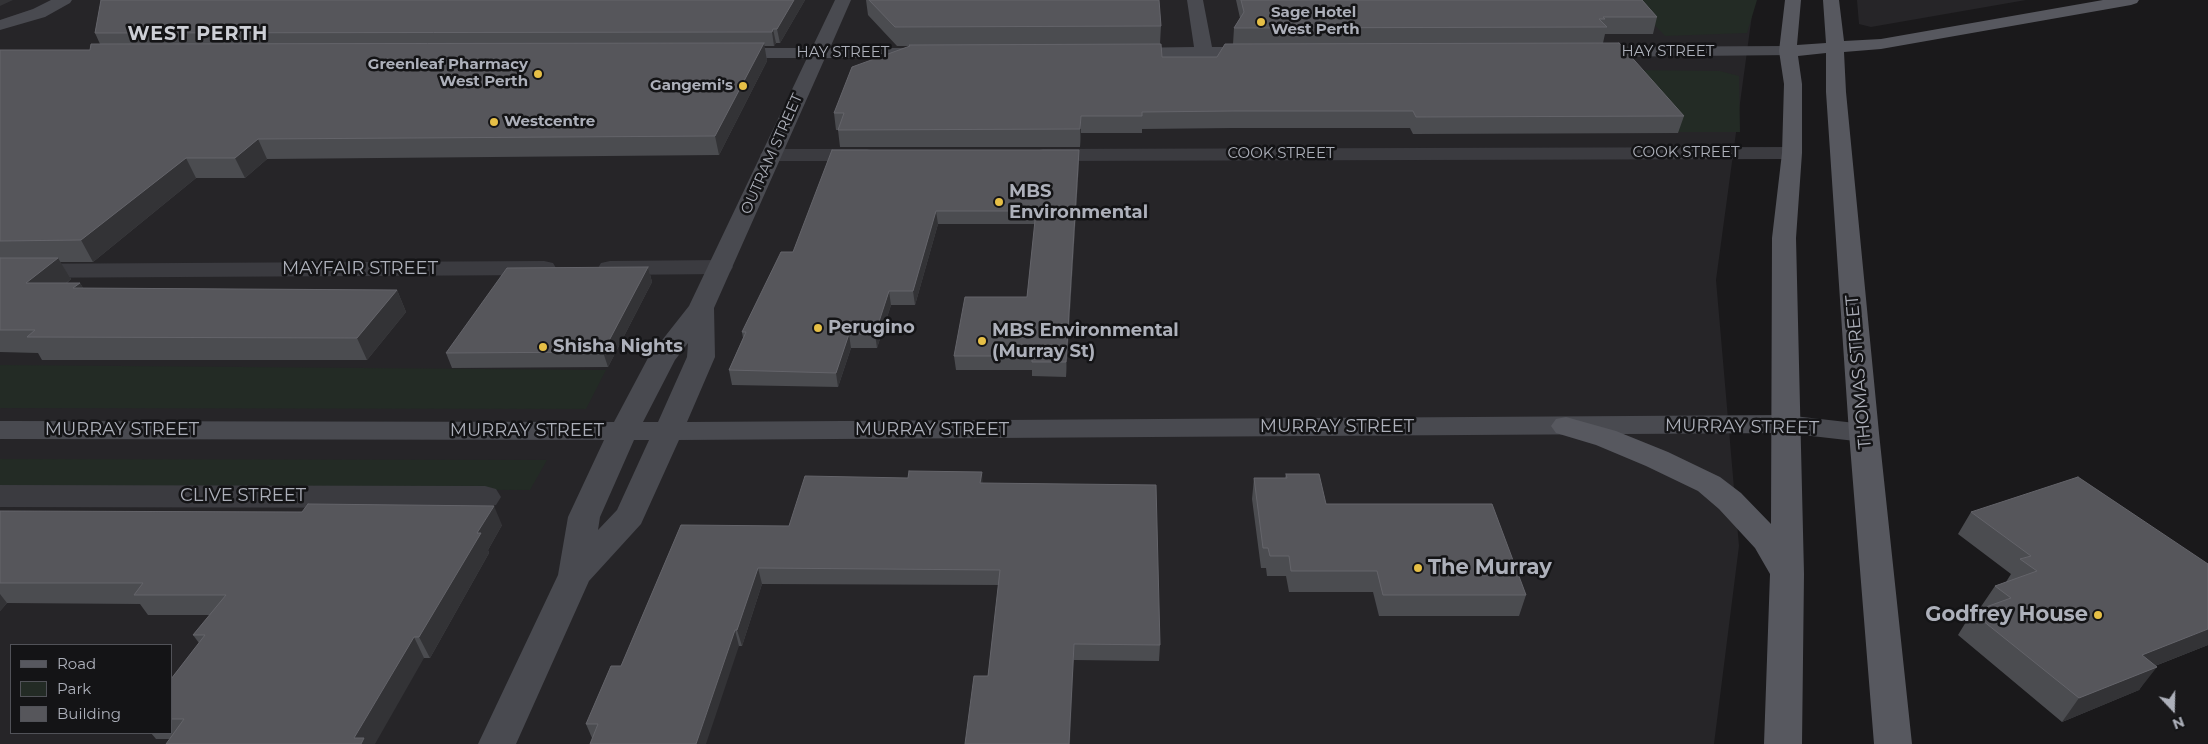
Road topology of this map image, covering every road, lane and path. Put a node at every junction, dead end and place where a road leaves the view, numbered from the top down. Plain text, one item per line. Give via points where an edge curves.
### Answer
1 (64, 0) edge
2 (843, 0) edge
3 (1195, 0) edge
4 (1793, 0) edge
5 (1831, 0) edge
6 (2131, 0) edge
7 (39, 14) junction
8 (0, 26) edge
9 (0, 40) edge
10 (1835, 49) junction
11 (1204, 52) junction
12 (1274, 52) edge
13 (1572, 52) edge
14 (1788, 52) junction
15 (818, 53) junction
16 (951, 53) edge
17 (1105, 53) edge
18 (714, 54) edge
19 (1792, 153) junction
20 (771, 155) junction
21 (891, 155) edge
22 (1020, 155) edge
23 (721, 267) junction
24 (0, 271) edge
25 (701, 308) junction
26 (1785, 424) junction
27 (1566, 426) junction
28 (0, 430) edge
29 (668, 430) junction
30 (623, 431) junction
31 (1864, 433) junction
32 (0, 496) edge
33 (485, 497) dead end
34 (1787, 574) junction
35 (575, 576) junction
36 (497, 744) edge
37 (1784, 744) edge
38 (1893, 744) edge

1 - 7 main road
2 - 15 main road, OUTRAM STREET
3 - 11 main road
4 - 14 main road
5 - 10 main road, THOMAS STREET
6 - 10 main road, HAY STREET
7 - 8 main road
7 - 9 main road via 30,24
10 - 14 main road, HAY STREET
10 - 31 main road, THOMAS STREET
11 - 12 main road
11 - 17 main road
13 - 14 main road, HAY STREET
14 - 19 main road via 1793,84
15 - 16 main road, HAY STREET
15 - 18 main road, HAY STREET
15 - 20 main road, OUTRAM STREET
19 - 22 street, COOK STREET
19 - 26 main road via 1784,238
20 - 21 street
20 - 23 main road, OUTRAM STREET
23 - 24 street, MAYFAIR STREET
23 - 25 main road, OUTRAM STREET
25 - 29 main road, OUTRAM STREET via 701,357
25 - 30 main road, OUTRAM STREET via 662,358
26 - 27 main road, MURRAY STREET
26 - 31 main road, MURRAY STREET
26 - 34 main road
27 - 29 main road, MURRAY STREET
27 - 34 main road via 1606,438 1709,484 1750,521
28 - 30 main road, MURRAY STREET
29 - 30 main road, MURRAY STREET
29 - 35 main road, OUTRAM STREET via 630,516
30 - 35 main road, OUTRAM STREET via 584,517
31 - 38 main road, THOMAS STREET
32 - 33 street, CLIVE STREET
34 - 37 main road
35 - 36 main road, OUTRAM STREET

